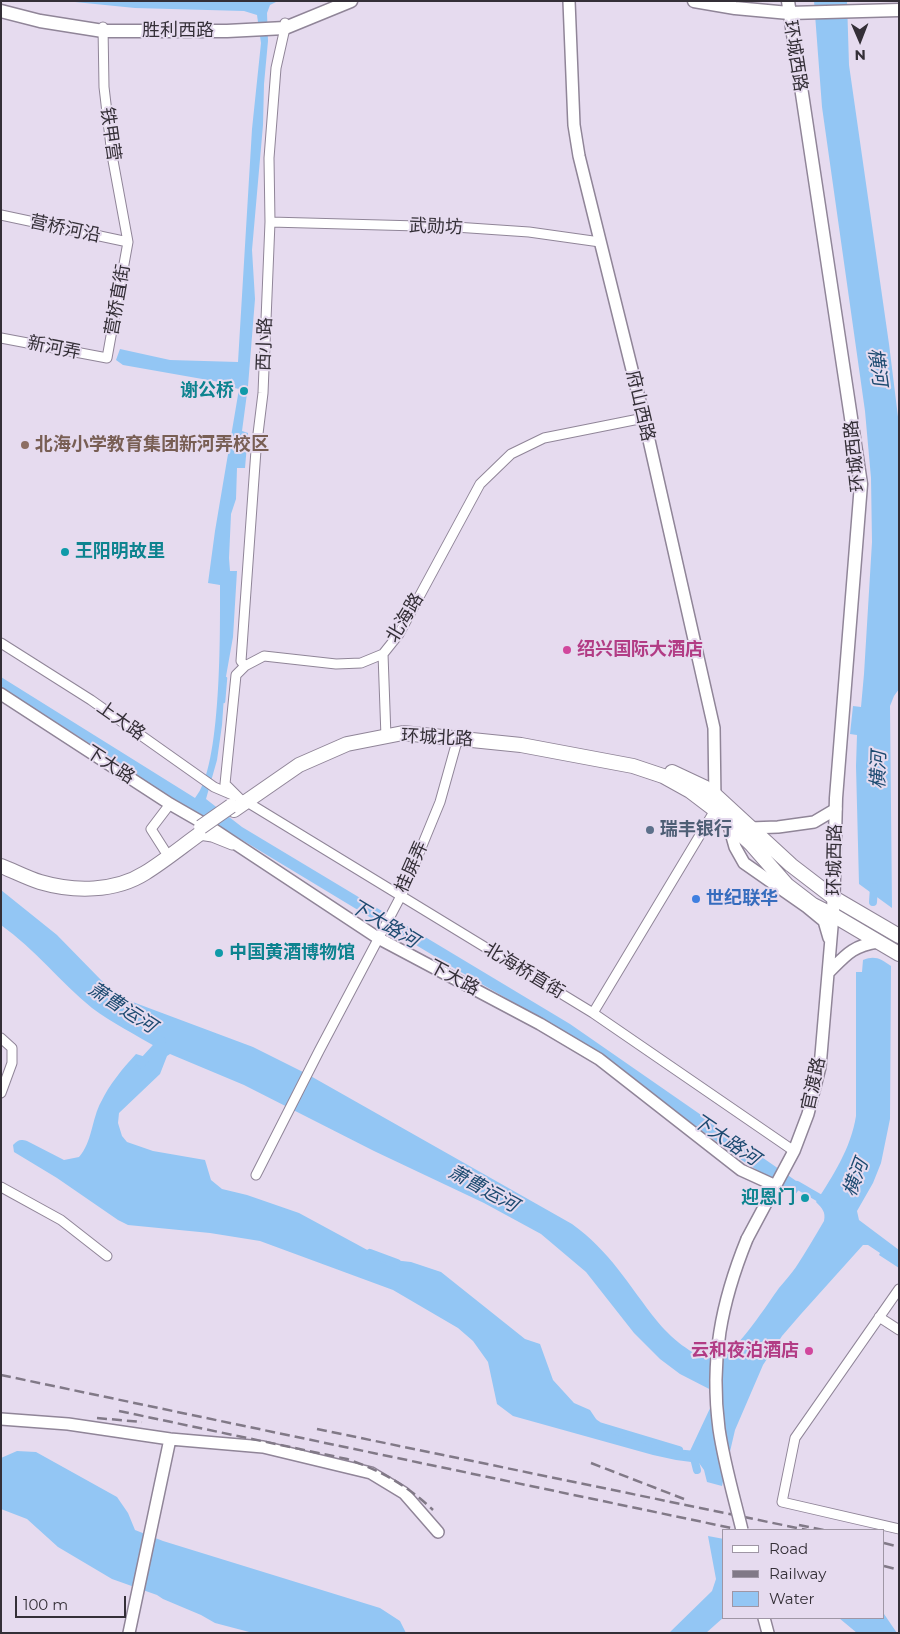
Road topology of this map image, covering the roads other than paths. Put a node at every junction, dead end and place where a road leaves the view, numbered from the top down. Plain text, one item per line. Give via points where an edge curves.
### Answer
1 (333, 1) edge
2 (351, 1) edge
3 (568, 1) edge
4 (694, 1) edge
5 (738, 1) edge
6 (899, 2) edge
7 (1, 5) edge
8 (788, 6) edge
9 (899, 10) edge
10 (1, 11) edge
11 (280, 26) junction
12 (103, 28) junction
13 (1, 216) edge
14 (270, 222) junction
15 (128, 242) junction
16 (600, 242) junction
17 (1, 338) edge
18 (107, 358) joint
19 (644, 418) junction
20 (1, 643) edge
21 (383, 654) junction
22 (245, 666) junction
23 (1, 694) edge
24 (386, 734) junction
25 (459, 736) junction
26 (715, 795) junction
27 (170, 804) junction
28 (238, 804) junction
29 (836, 809) junction
30 (715, 810) junction
31 (728, 822) junction
32 (750, 828) junction
33 (202, 831) junction
34 (242, 847) junction
35 (165, 851) junction
36 (1, 861) edge
37 (1, 866) edge
38 (400, 896) junction
39 (834, 898) junction
40 (834, 915) junction
41 (896, 934) edge
42 (378, 938) junction
43 (831, 942) junction
44 (878, 942) junction
45 (896, 953) edge
46 (828, 973) junction
47 (593, 1013) junction
48 (1, 1038) edge
49 (1, 1092) edge
50 (794, 1151) junction
51 (256, 1175) dead end
52 (776, 1186) junction
53 (1, 1187) edge
54 (107, 1256) dead end
55 (897, 1292) edge
56 (880, 1316) junction
57 (899, 1330) edge
58 (1, 1419) edge
59 (170, 1439) junction
60 (742, 1529) edge
61 (899, 1529) edge
62 (438, 1532) dead end
63 (764, 1619) edge
64 (129, 1633) edge
65 (768, 1633) edge

1 - 11 main road, 胜利西路
2 - 11 main road, 胜利西路
3 - 16 street, 府山西路 via 574,126
4 - 8 main road via 735,8
5 - 8 main road
6 - 8 main road
7 - 12 main road, 胜利西路
8 - 9 main road via 809,12
8 - 29 main road, 环城西路 via 861,484
10 - 12 main road, 胜利西路 via 40,21
11 - 12 main road, 胜利西路
11 - 14 street, 西小路 via 269,158
12 - 15 street, 铁甲营 via 105,96
13 - 15 street, 营桥河沿
14 - 16 street, 武勋坊 via 455,226
14 - 22 street, 西小路 via 263,393 241,661
15 - 18 street, 营桥直街
16 - 19 street, 府山西路
17 - 18 street, 新河弄
19 - 21 street, 北海路 via 544,438 511,454 480,484 399,634
19 - 26 street, 府山西路 via 714,728
20 - 28 street, 上大路 via 91,700
21 - 22 street, 北海路 via 361,663 336,664 264,656
21 - 24 street
22 - 28 street via 236,675 226,784
23 - 27 street, 下大路
24 - 25 main road, 环城北路 via 402,729
24 - 28 main road, 环城北路 via 346,740 295,760
25 - 26 main road, 环城北路 via 524,739 629,758 669,770
25 - 30 main road, 环城北路 via 633,766 663,776
25 - 38 street, 桂屏弄 via 440,802
26 - 30 street, 府山西路
26 - 32 main road, 环城北路
27 - 34 street, 下大路
27 - 35 street via 151,829
28 - 33 main road, 环城北路, bridge
28 - 38 street, 北海桥直街
29 - 32 street via 814,822 778,828
29 - 39 main road, 环城西路
30 - 31 main road, 环城北路
30 - 47 street
31 - 40 main road, 环城北路 via 787,885
31 - 43 street via 734,847 744,863 824,921
32 - 39 main road, 环城北路
33 - 34 street via 235,847
33 - 35 main road, 环城北路
33 - 37 main road, 环城北路 via 144,874 104,888 69,889 39,882
34 - 42 street, 下大路
35 - 36 main road, 环城北路 via 143,867 103,884 70,885 40,878
38 - 42 street, 桂屏弄
38 - 47 street, 北海桥直街
39 - 40 main road, 环城西路
39 - 41 main road, 环城北路
40 - 43 street, 官渡路
40 - 44 main road, 环城北路
42 - 51 street, 桂屏弄
42 - 52 street, 下大路 via 600,1059 741,1170
43 - 46 street, 官渡路
44 - 45 main road, 环城北路
44 - 46 street via 851,950
46 - 50 street, 官渡路 via 820,1067
47 - 50 street, 北海桥直街
48 - 49 street via 12,1048 12,1063
50 - 52 street, 官渡路
52 - 60 street, 官渡路, bridge via 734,1272 717,1348 719,1431
53 - 54 street via 61,1220
55 - 56 street
56 - 57 street
56 - 61 street via 795,1438 782,1502
58 - 59 street via 68,1424
59 - 62 street via 263,1447 371,1473 404,1493
59 - 64 street
63 - 65 street

